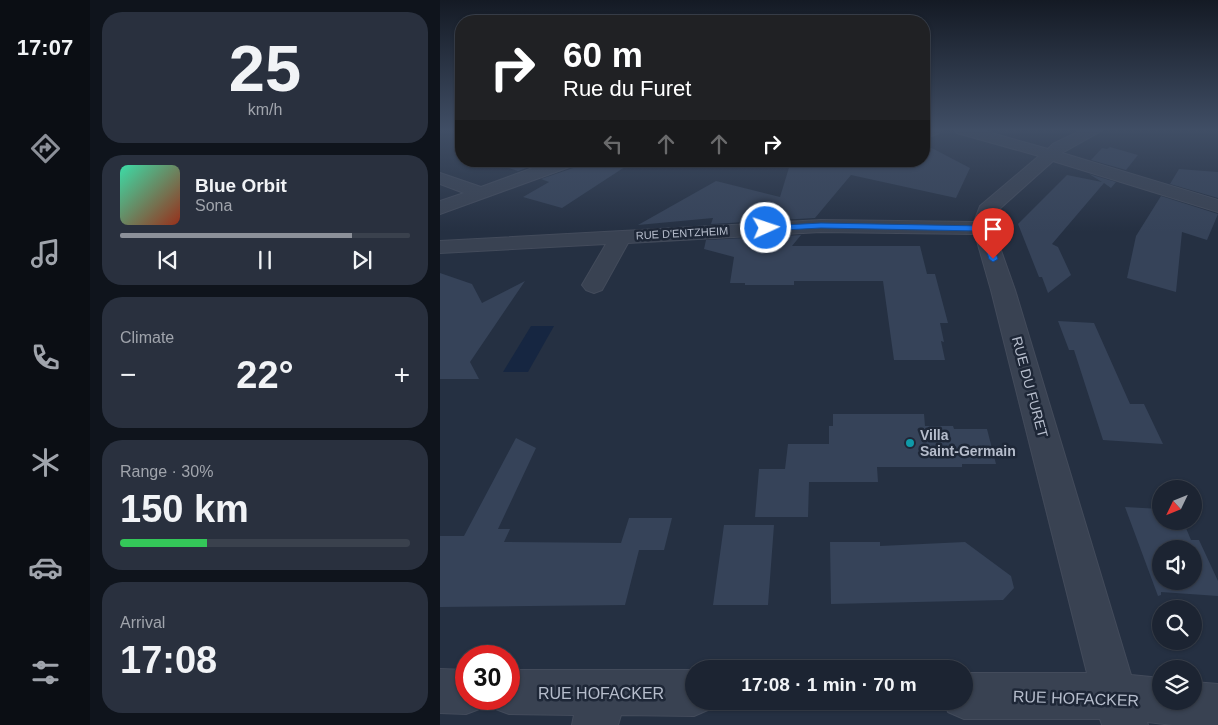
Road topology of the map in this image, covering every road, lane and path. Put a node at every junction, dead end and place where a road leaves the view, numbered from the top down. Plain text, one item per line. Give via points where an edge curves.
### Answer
1 (1039, 164) edge
2 (1082, 164) edge
3 (552, 167) edge
4 (440, 178) edge
5 (481, 193) junction
6 (1218, 206) edge
7 (440, 208) edge
8 (983, 228) junction
9 (621, 236) junction
10 (440, 247) edge
11 (594, 285) dead end
12 (440, 691) edge
13 (455, 692) edge
14 (520, 694) edge
15 (685, 695) edge
16 (973, 697) edge
17 (1218, 707) edge
18 (599, 709) edge
19 (1120, 710) edge

1 - 8 street via 987,210
2 - 6 street
3 - 5 street
4 - 5 street
5 - 7 street
8 - 9 street, RUE D'ENTZHEIM via 821,226
8 - 19 street, RUE DU FURET
9 - 10 street, RUE D'ENTZHEIM
9 - 11 street, RUE D'ENTZHEIM
12 - 13 street
14 - 18 street, RUE HOFACKER
15 - 18 street, RUE HOFACKER
16 - 19 street, RUE HOFACKER
17 - 19 street, RUE HOFACKER

